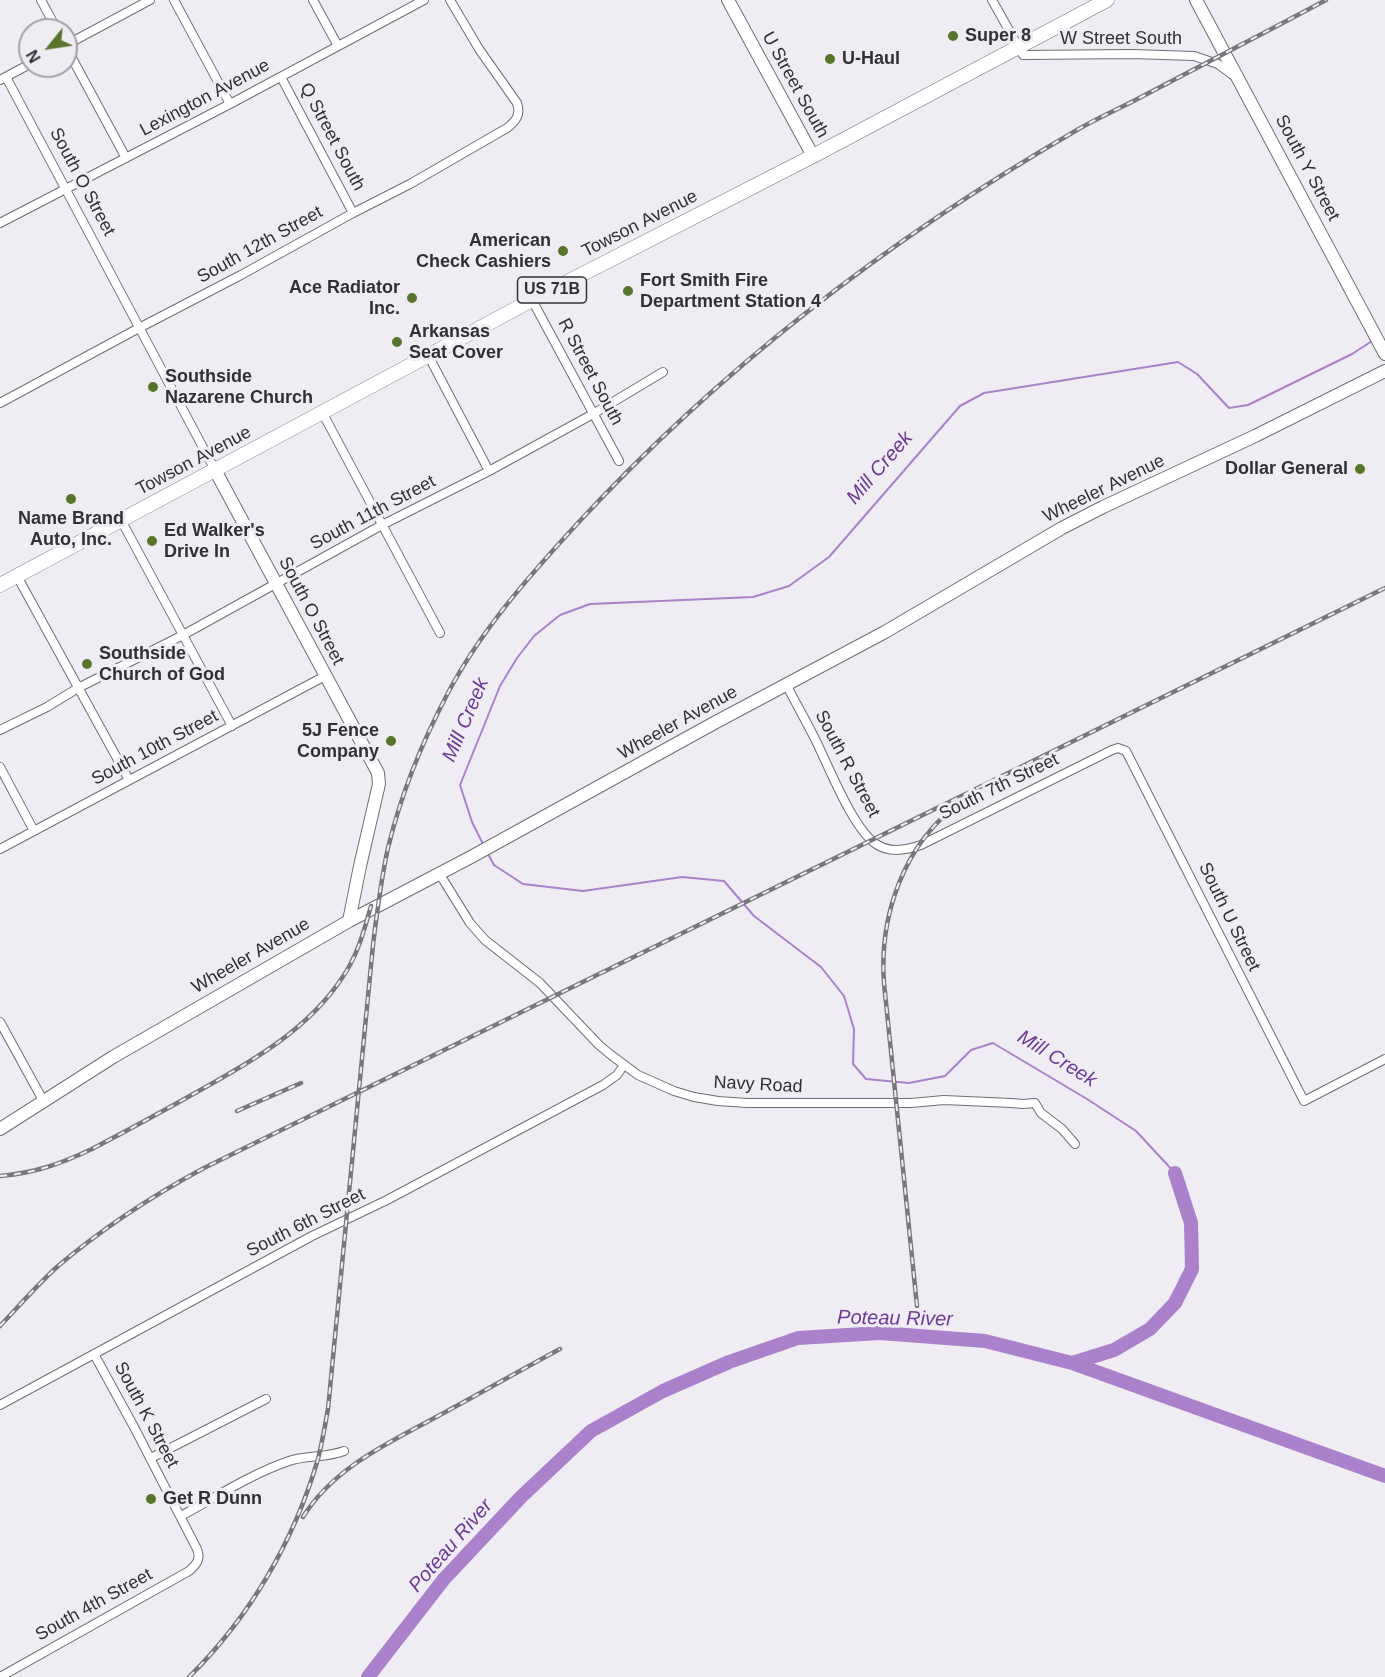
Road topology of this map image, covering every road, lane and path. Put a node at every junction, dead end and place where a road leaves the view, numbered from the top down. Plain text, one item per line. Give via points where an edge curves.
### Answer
1 (41, 0) edge
2 (150, 0) edge
3 (174, 0) edge
4 (314, 0) edge
5 (424, 0) edge
6 (450, 0) edge
7 (728, 0) edge
8 (992, 0) edge
9 (1107, 0) edge
10 (1196, 0) edge
11 (51, 18) edge
12 (78, 39) edge
13 (338, 46) junction
14 (1018, 48) junction
15 (78, 68) edge
16 (18, 71) edge
17 (281, 77) junction
18 (3, 79) edge
19 (1239, 81) junction
20 (230, 104) junction
21 (813, 156) junction
22 (126, 158) junction
23 (65, 189) junction
24 (353, 213) junction
25 (0, 223) edge
26 (532, 300) junction
27 (139, 328) junction
28 (1385, 354) edge
29 (428, 355) junction
30 (1385, 371) edge
31 (663, 372) dead end
32 (0, 403) edge
33 (322, 412) junction
34 (593, 414) junction
35 (619, 461) dead end
36 (215, 470) junction
37 (489, 471) junction
38 (121, 520) junction
39 (382, 525) junction
40 (17, 576) junction
41 (0, 583) edge
42 (276, 584) junction
43 (440, 633) dead end
44 (183, 634) junction
45 (326, 675) junction
46 (786, 684) junction
47 (78, 688) junction
48 (232, 726) junction
49 (0, 730) edge
50 (1122, 748) joint
51 (0, 767) edge
52 (129, 780) junction
53 (34, 831) junction
54 (0, 849) edge
55 (888, 849) joint
56 (440, 873) junction
57 (349, 921) junction
58 (0, 1022) edge
59 (1385, 1059) edge
60 (624, 1065) junction
61 (44, 1102) junction
62 (0, 1129) edge
63 (1075, 1144) dead end
64 (94, 1354) junction
65 (266, 1399) dead end
66 (0, 1405) edge
67 (344, 1451) dead end
68 (151, 1458) junction
69 (181, 1516) junction
70 (199, 1557) joint
71 (0, 1677) edge

1 - 11 street
2 - 12 street
3 - 20 street
4 - 13 street
5 - 13 street, Lexington Avenue
6 - 24 street, South 12th Street via 516,103 518,116 507,128
7 - 21 main road, U Street South
8 - 14 street
9 - 14 main road, Towson Avenue / US 71B
10 - 19 main road, South Y Street
13 - 17 street, Lexington Avenue
14 - 19 street, W Street South via 1023,55 1194,56 1211,60
14 - 21 main road, Towson Avenue / US 71B
15 - 22 street
16 - 18 street
17 - 20 street, Lexington Avenue
17 - 24 street, Q Street South
18 - 23 street, South O Street
19 - 28 main road, South Y Street
20 - 22 street, Lexington Avenue
21 - 26 main road, Towson Avenue / US 71B
22 - 23 street, Lexington Avenue
23 - 25 street, Lexington Avenue
23 - 27 street, South O Street
24 - 27 street, South 12th Street
26 - 29 main road, Towson Avenue / US 71B
26 - 34 street, R Street South
27 - 32 street, South 12th Street
27 - 36 street, South O Street
29 - 33 main road, Towson Avenue / US 71B
29 - 37 street
30 - 46 main road, Wheeler Avenue via 1082,518 885,632
31 - 34 street, South 11th Street
33 - 36 main road, Towson Avenue / US 71B
33 - 39 street
34 - 35 street, R Street South
34 - 37 street, South 11th Street
36 - 38 main road, Towson Avenue / US 71B
36 - 42 main road, South O Street
37 - 39 street, South 11th Street
38 - 40 main road, Towson Avenue / US 71B
38 - 44 street
39 - 42 street, South 11th Street
39 - 43 street
40 - 41 main road, Towson Avenue / US 71B
40 - 47 street
42 - 44 street, South 11th Street
42 - 45 main road, South O Street
44 - 47 street, South 11th Street
44 - 48 street
45 - 48 street, South 10th Street
45 - 57 main road, South O Street via 379,779
46 - 55 street, South R Street via 859,825 878,845
46 - 56 main road, Wheeler Avenue
47 - 49 street, South 11th Street
47 - 52 street
48 - 52 street, South 10th Street
50 - 55 street, South 7th Street via 921,845
50 - 59 street, South U Street via 1129,755 1304,1101
51 - 53 street
52 - 53 street, South 10th Street
53 - 54 street, South 10th Street
56 - 57 main road, Wheeler Avenue
56 - 60 street, Navy Road via 478,932 540,983 599,1045
57 - 61 main road, Wheeler Avenue via 122,1052
58 - 61 street
60 - 63 street, Navy Road via 674,1091 733,1103 1035,1103
60 - 64 street, South 6th Street via 603,1085
61 - 62 main road, Wheeler Avenue
64 - 66 street, South 6th Street
64 - 68 street, South K Street
65 - 68 street
67 - 69 street via 279,1464
68 - 69 street, South K Street
69 - 70 street, South K Street
70 - 71 street, South 4th Street via 189,1571

